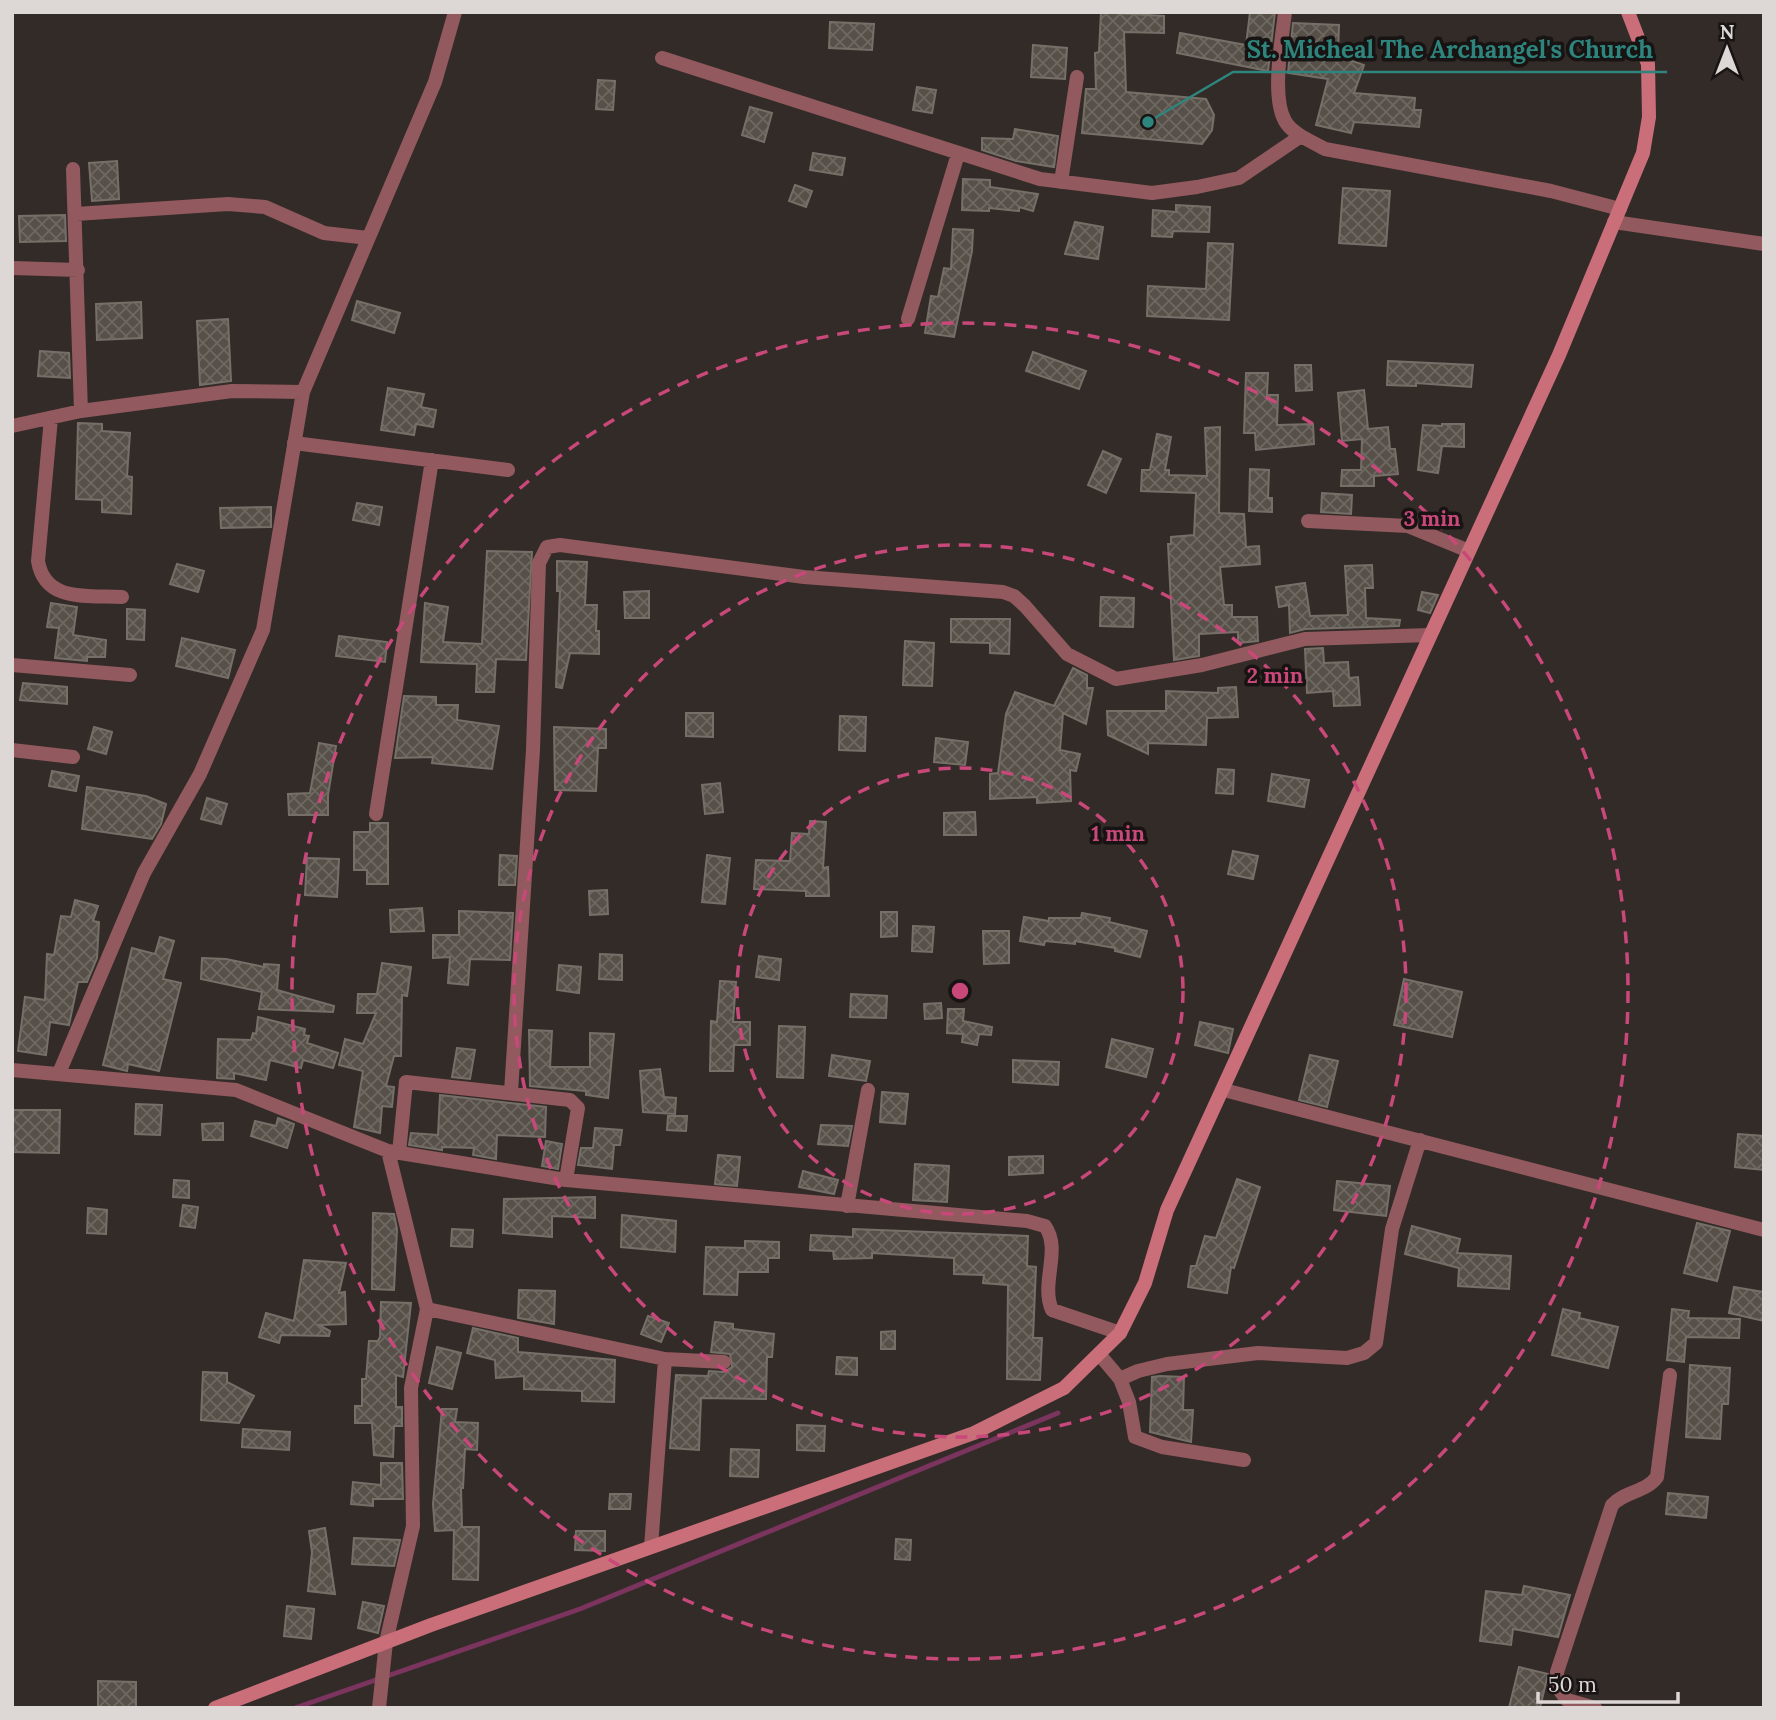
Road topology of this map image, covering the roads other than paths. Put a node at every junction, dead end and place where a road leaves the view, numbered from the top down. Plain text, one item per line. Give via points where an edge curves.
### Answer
1 (455, 12) edge
2 (1285, 12) edge
3 (1628, 12) edge
4 (662, 58) dead end
5 (1077, 77) dead end
6 (1301, 136) junction
7 (958, 154) junction
8 (73, 169) dead end
9 (1061, 182) junction
10 (76, 214) junction
11 (1617, 216) junction
12 (368, 238) junction
13 (1764, 244) edge
14 (12, 268) edge
15 (78, 270) junction
16 (908, 319) dead end
17 (303, 392) junction
18 (81, 411) junction
19 (51, 418) junction
20 (12, 426) edge
21 (294, 443) junction
22 (432, 460) junction
23 (508, 470) dead end
24 (1308, 521) dead end
25 (1469, 551) junction
26 (122, 597) dead end
27 (1430, 635) junction
28 (12, 665) edge
29 (130, 675) dead end
30 (12, 750) edge
31 (73, 757) dead end
32 (376, 814) dead end
33 (12, 1070) edge
34 (59, 1073) junction
35 (868, 1090) dead end
36 (1224, 1090) junction
37 (511, 1092) junction
38 (1420, 1140) junction
39 (393, 1152) junction
40 (566, 1180) junction
41 (846, 1206) junction
42 (1764, 1230) edge
43 (427, 1309) junction
44 (1120, 1333) junction
45 (1099, 1354) junction
46 (665, 1359) junction
47 (724, 1362) dead end
48 (1670, 1375) dead end
49 (1120, 1379) junction
50 (1244, 1460) dead end
51 (651, 1547) junction
52 (386, 1642) junction
53 (215, 1708) edge
54 (379, 1708) edge
55 (1595, 1708) edge

1 - 12 street via 435,82
2 - 6 street via 1278,79 1285,121
3 - 11 street via 1648,64 1649,117 1643,153
4 - 7 street
5 - 9 street
6 - 9 street via 1239,178 1197,187 1153,193
6 - 11 street via 1325,149 1551,191
7 - 9 street
7 - 16 street
8 - 10 street
10 - 12 street via 228,204 265,207 324,233
10 - 15 street
11 - 13 street
11 - 25 street
12 - 17 street
14 - 15 street
15 - 18 street
17 - 18 street via 232,391
17 - 21 street
18 - 19 street
19 - 20 street
19 - 26 street via 38,561 43,581 66,593
21 - 22 street
21 - 34 street via 262,630 200,774 144,873
22 - 23 street
22 - 32 street
24 - 25 street via 1408,526
25 - 27 street
27 - 36 street
27 - 37 street via 1305,639 1116,679 1068,654 1025,606 1003,592 804,577 547,547 539,563 533,750
28 - 29 street
30 - 31 street
33 - 34 street
34 - 39 street via 236,1090
35 - 41 street
36 - 38 street
36 - 44 street via 1167,1210 1145,1283
37 - 39 street via 406,1082
37 - 40 street via 576,1104
38 - 42 street
38 - 49 street via 1392,1229 1376,1343 1371,1350 1347,1358 1258,1353 1167,1364
39 - 40 street
39 - 43 street
40 - 41 street
41 - 44 street via 1045,1226 1051,1235 1047,1291 1052,1310
43 - 46 street
43 - 52 street via 411,1388 413,1526
44 - 45 street
45 - 49 street
45 - 51 street via 1064,1388 974,1433
46 - 47 street
46 - 51 street
48 - 55 street via 1657,1477 1651,1485 1612,1505 1557,1672 1567,1700
49 - 50 street via 1135,1437 1162,1447
51 - 52 street
52 - 53 street
52 - 54 street

